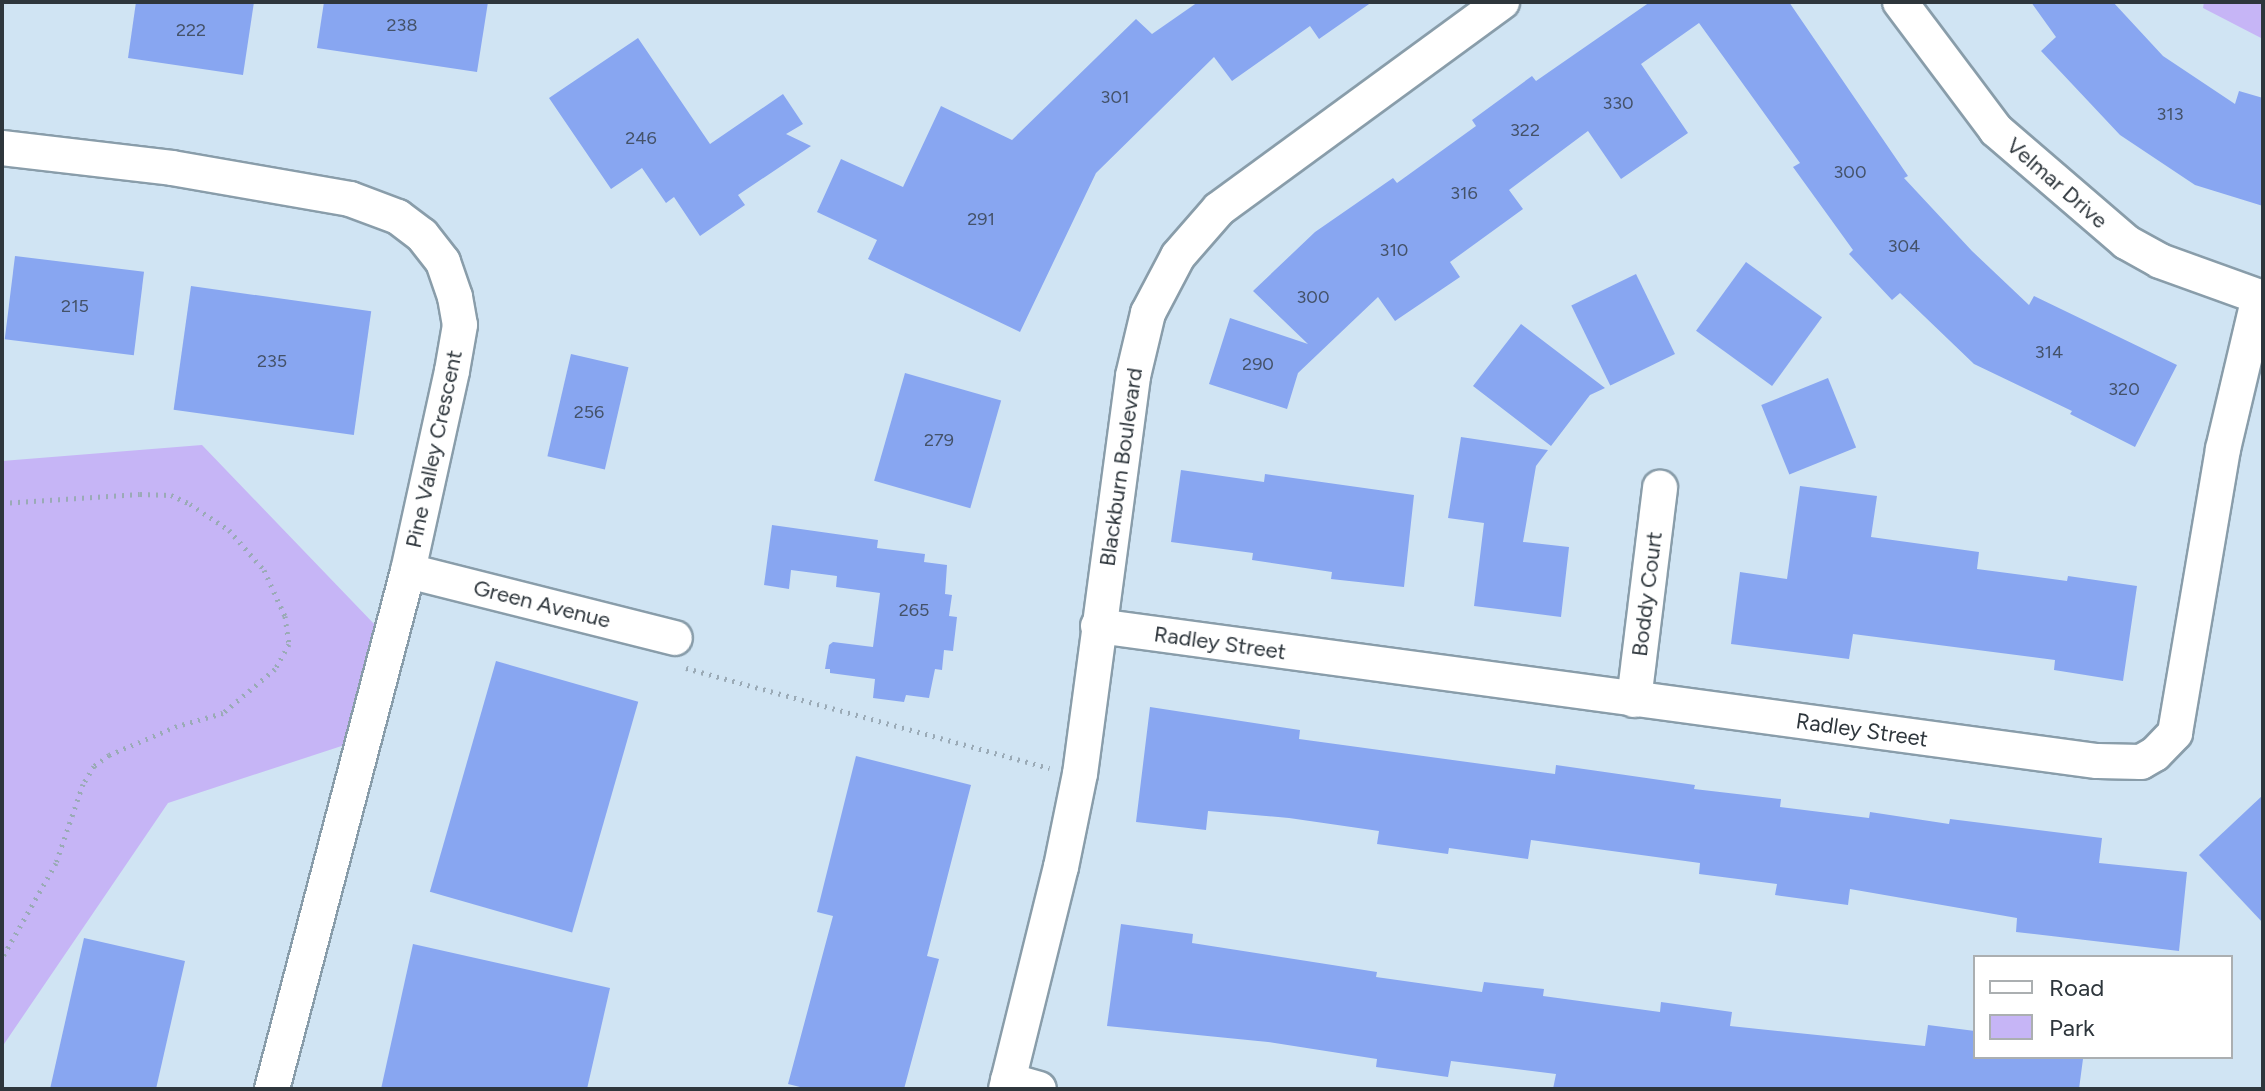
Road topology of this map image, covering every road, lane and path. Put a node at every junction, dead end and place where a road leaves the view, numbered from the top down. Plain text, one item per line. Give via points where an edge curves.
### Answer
1 (1502, 2) edge
2 (1900, 2) edge
3 (2, 148) edge
4 (2261, 298) edge
5 (1660, 488) dead end
6 (2, 503) edge
7 (408, 571) junction
8 (1098, 626) junction
9 (679, 653) joint
10 (1634, 700) junction
11 (1055, 769) dead end
12 (2, 958) edge
13 (1018, 1086) edge
14 (272, 1089) edge

1 - 8 street, Blackburn Boulevard via 1237,194 1178,256 1148,313 1139,344
2 - 4 street, Velmar Drive via 1996,130 2126,242 2160,261
3 - 7 street, Pine Valley Crescent via 172,168 350,199 398,217 422,235 443,262 460,325
4 - 10 street, Radley Street via 2223,449 2175,733 2155,754 2141,762 2097,761
5 - 10 street, Boddy Court
6 - 12 path via 140,494 171,495 190,504 229,530 264,570 285,616 289,644 275,669 223,713 177,726 94,766 56,863
7 - 9 street, Green Avenue
7 - 14 street, Pine Valley Crescent
8 - 10 street, Radley Street
8 - 13 street, Blackburn Boulevard via 1073,809
9 - 11 path

